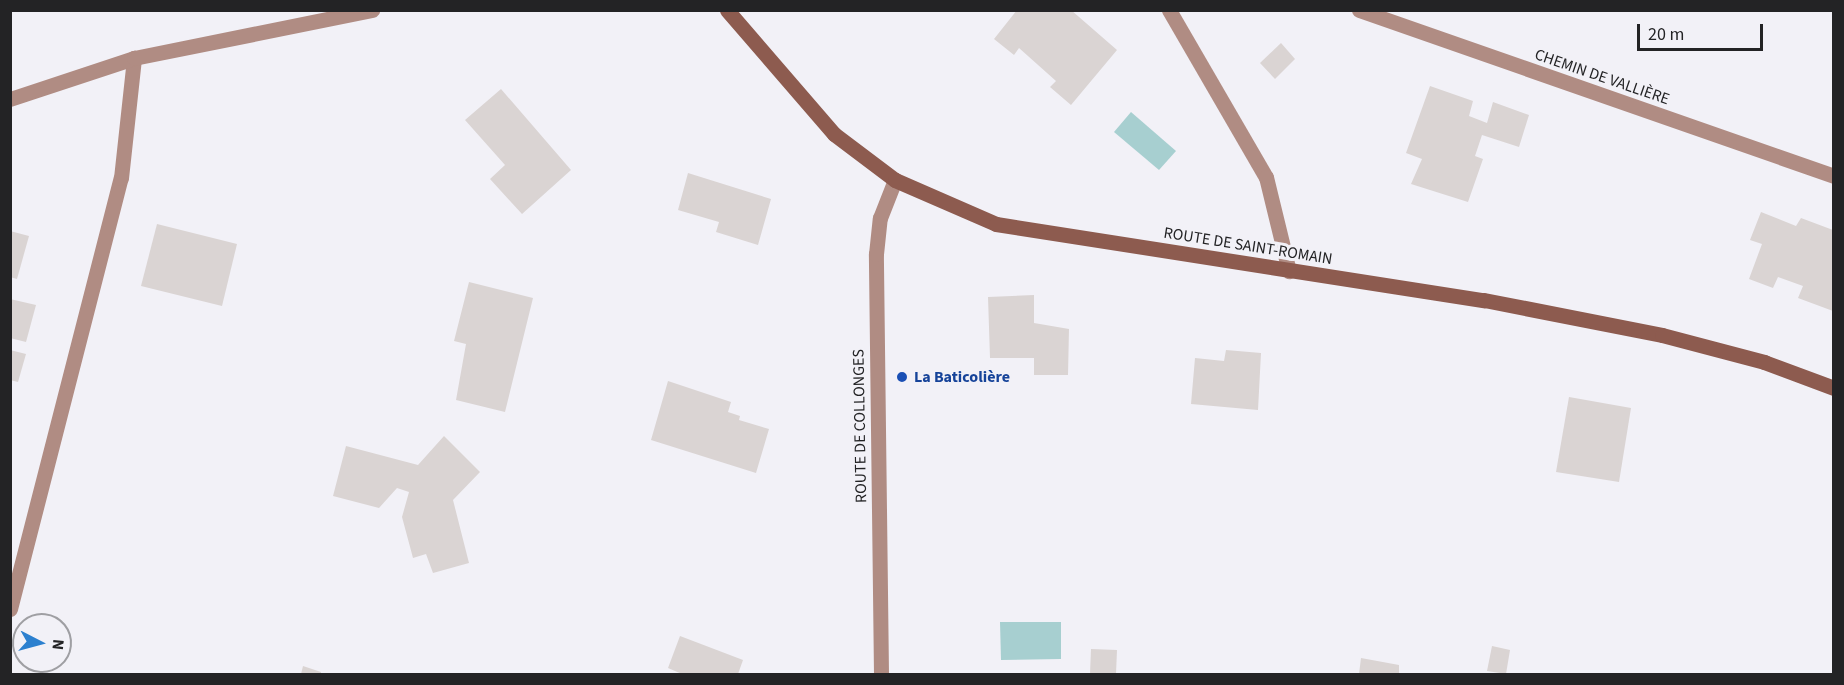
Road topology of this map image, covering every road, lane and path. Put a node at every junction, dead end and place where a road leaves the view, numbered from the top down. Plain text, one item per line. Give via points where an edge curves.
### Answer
1 (372, 10) edge
2 (727, 10) edge
3 (1169, 10) edge
4 (1359, 10) edge
5 (134, 58) junction
6 (10, 99) edge
7 (1833, 176) edge
8 (895, 180) junction
9 (1288, 271) junction
10 (1833, 388) edge
11 (10, 609) edge
12 (881, 675) edge

1 - 5 street
2 - 8 main road, ROUTE DE SAINT-ROMAIN via 834,134
3 - 9 street via 1266,177
4 - 7 street, CHEMIN DE VALLIÈRE
5 - 6 street
5 - 11 street via 121,178
8 - 9 main road, ROUTE DE SAINT-ROMAIN via 996,224
8 - 12 street, ROUTE DE COLLONGES via 880,218 876,254
9 - 10 main road, ROUTE DE SAINT-ROMAIN via 1484,300 1662,334 1764,362

